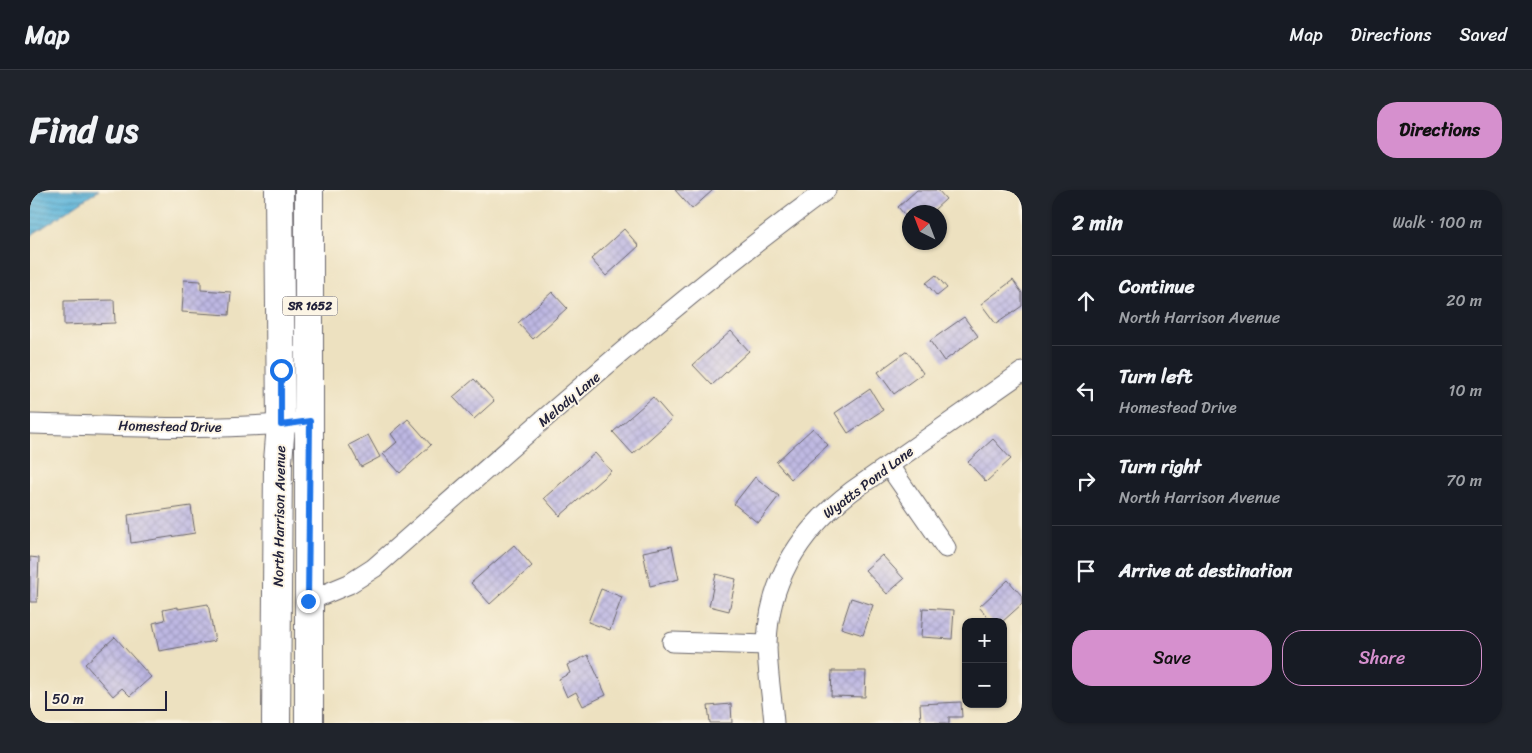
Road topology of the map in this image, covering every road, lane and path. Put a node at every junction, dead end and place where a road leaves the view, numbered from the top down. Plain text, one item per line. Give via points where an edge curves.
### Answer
1 (279, 190) edge
2 (309, 190) edge
3 (826, 190) edge
4 (1022, 372) edge
5 (310, 421) junction
6 (30, 424) edge
7 (281, 425) junction
8 (889, 466) junction
9 (946, 548) dead end
10 (308, 601) junction
11 (672, 642) dead end
12 (767, 645) junction
13 (276, 723) edge
14 (309, 723) edge
15 (774, 723) edge

1 - 7 main road, North Harrison Avenue / SR 1652
2 - 5 main road, SR 1652
3 - 10 street, Melody Lane via 713,276 374,568 349,584
4 - 8 street, Wyatts Pond Lane
5 - 7 street, Homestead Drive
5 - 10 main road, SR 1652
6 - 7 street, Homestead Drive
7 - 13 main road, North Harrison Avenue / SR 1652
8 - 9 street
8 - 12 street, Wyatts Pond Lane via 832,506 802,540 773,603
10 - 14 main road, SR 1652
11 - 12 street
12 - 15 street, Wyatts Pond Lane

